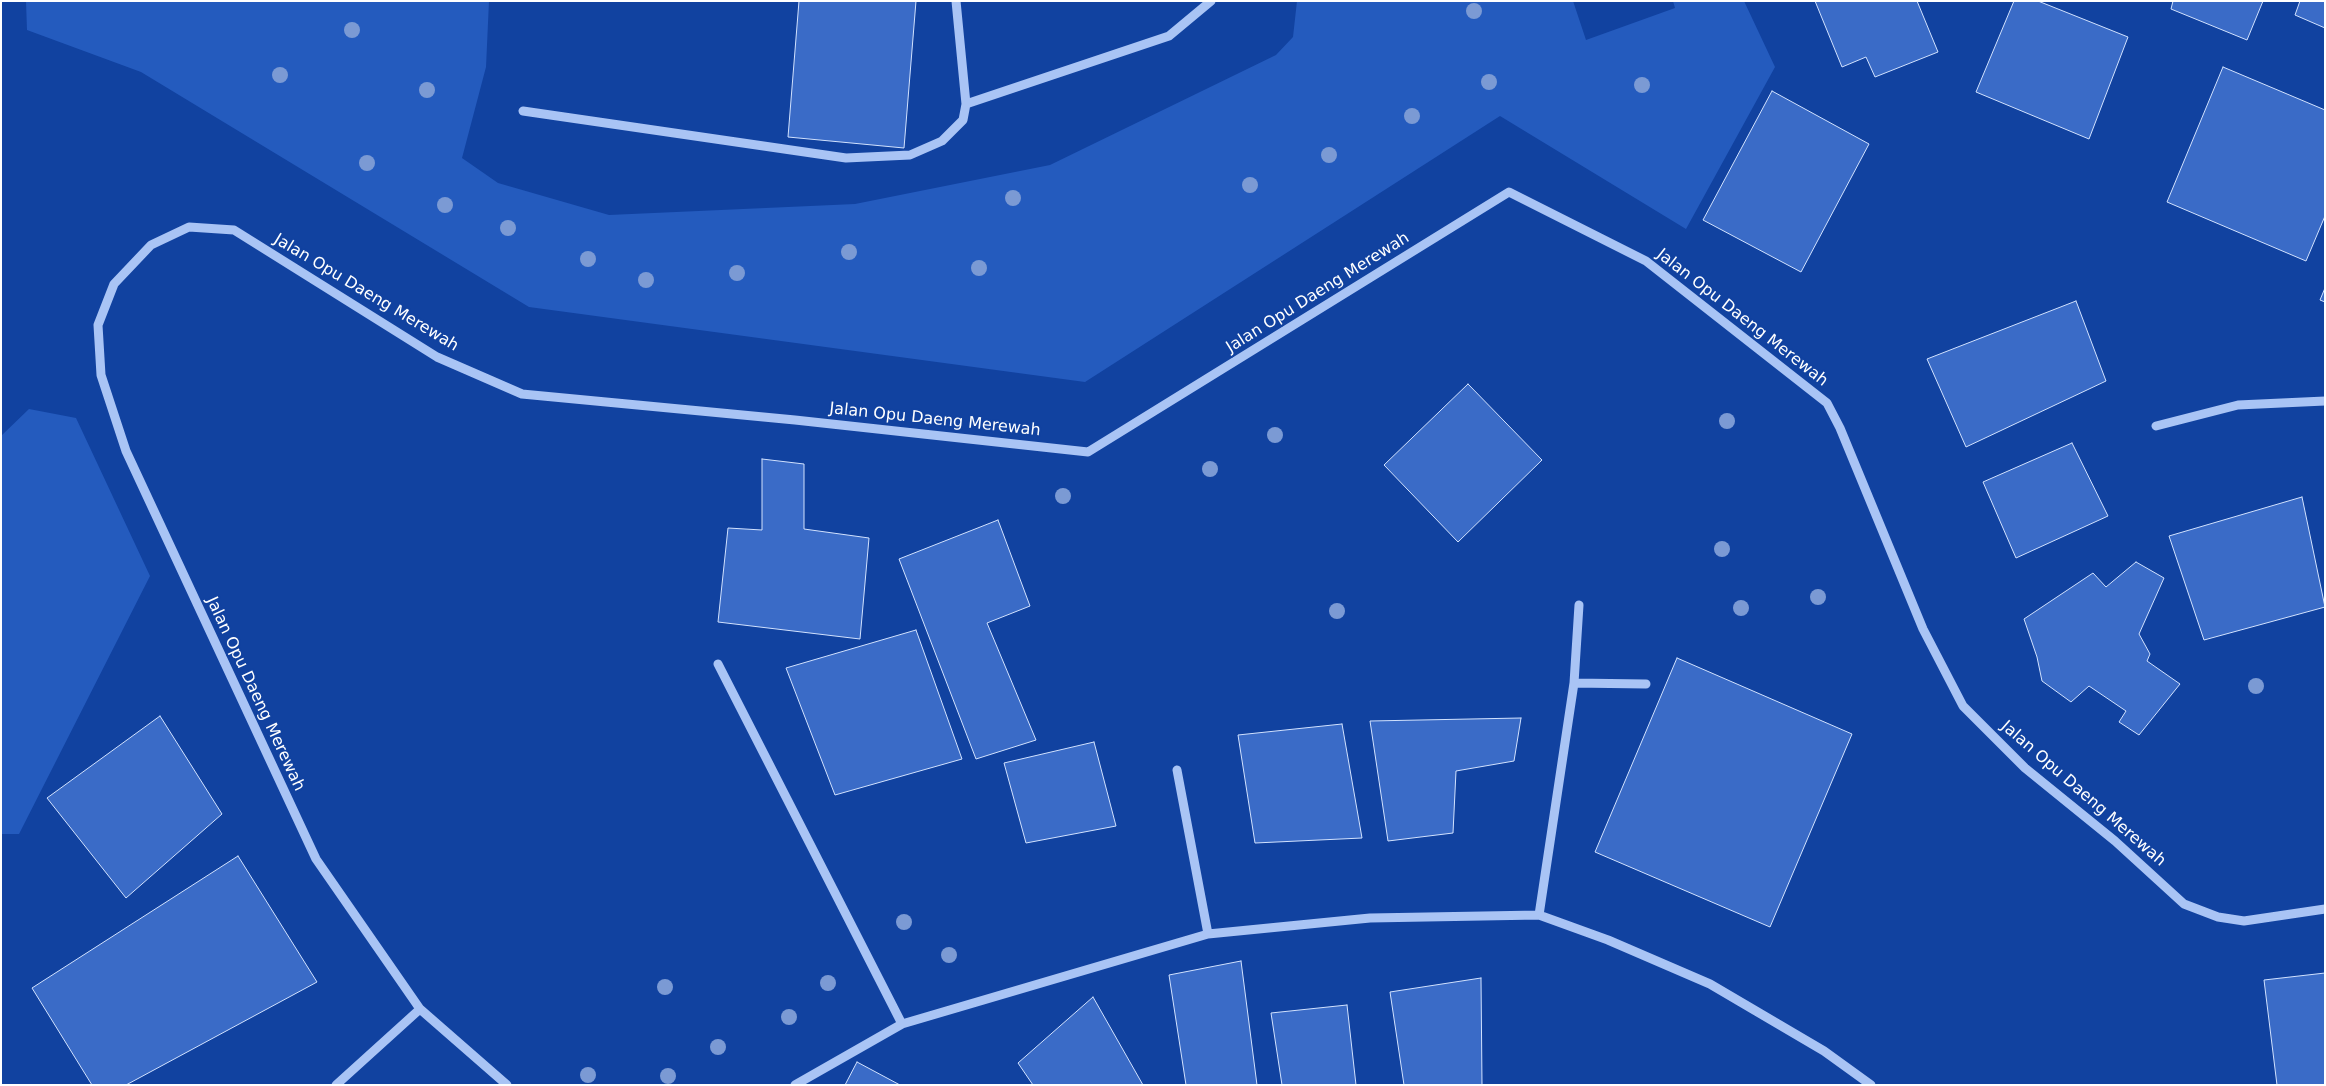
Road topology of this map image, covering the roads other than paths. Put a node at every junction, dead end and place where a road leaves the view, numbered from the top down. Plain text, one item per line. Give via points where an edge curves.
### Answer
1 (956, 1) edge
2 (1211, 1) edge
3 (966, 104) junction
4 (523, 110) dead end
5 (2325, 400) edge
6 (2156, 426) dead end
7 (1579, 605) dead end
8 (718, 664) dead end
9 (1574, 683) junction
10 (1646, 684) dead end
11 (1177, 770) dead end
12 (2325, 910) edge
13 (1539, 915) junction
14 (1208, 934) junction
15 (420, 1009) junction
16 (902, 1024) junction
17 (336, 1085) edge
18 (507, 1085) edge
19 (795, 1085) edge
20 (1871, 1085) edge

1 - 3 street
2 - 3 street via 1169,36
3 - 4 street via 962,120 942,141 910,155 846,158
5 - 6 street via 2238,405
7 - 9 street
8 - 16 street
9 - 10 street
9 - 13 street
11 - 14 street
12 - 15 street, Jalan Opu Daeng Merewah via 2244,921 2218,917 2184,904 2115,841 2025,768 1963,706 1923,629 1827,403 1646,261 1509,192 1088,452 522,394 437,357 234,230 189,227 150,245 114,284 98,326 101,375 126,451 316,859
13 - 14 street via 1370,918
13 - 20 street via 1608,940 1710,984 1824,1051
14 - 16 street
15 - 17 street
15 - 18 street, Jalan Opu Daeng Merewah
16 - 19 street

